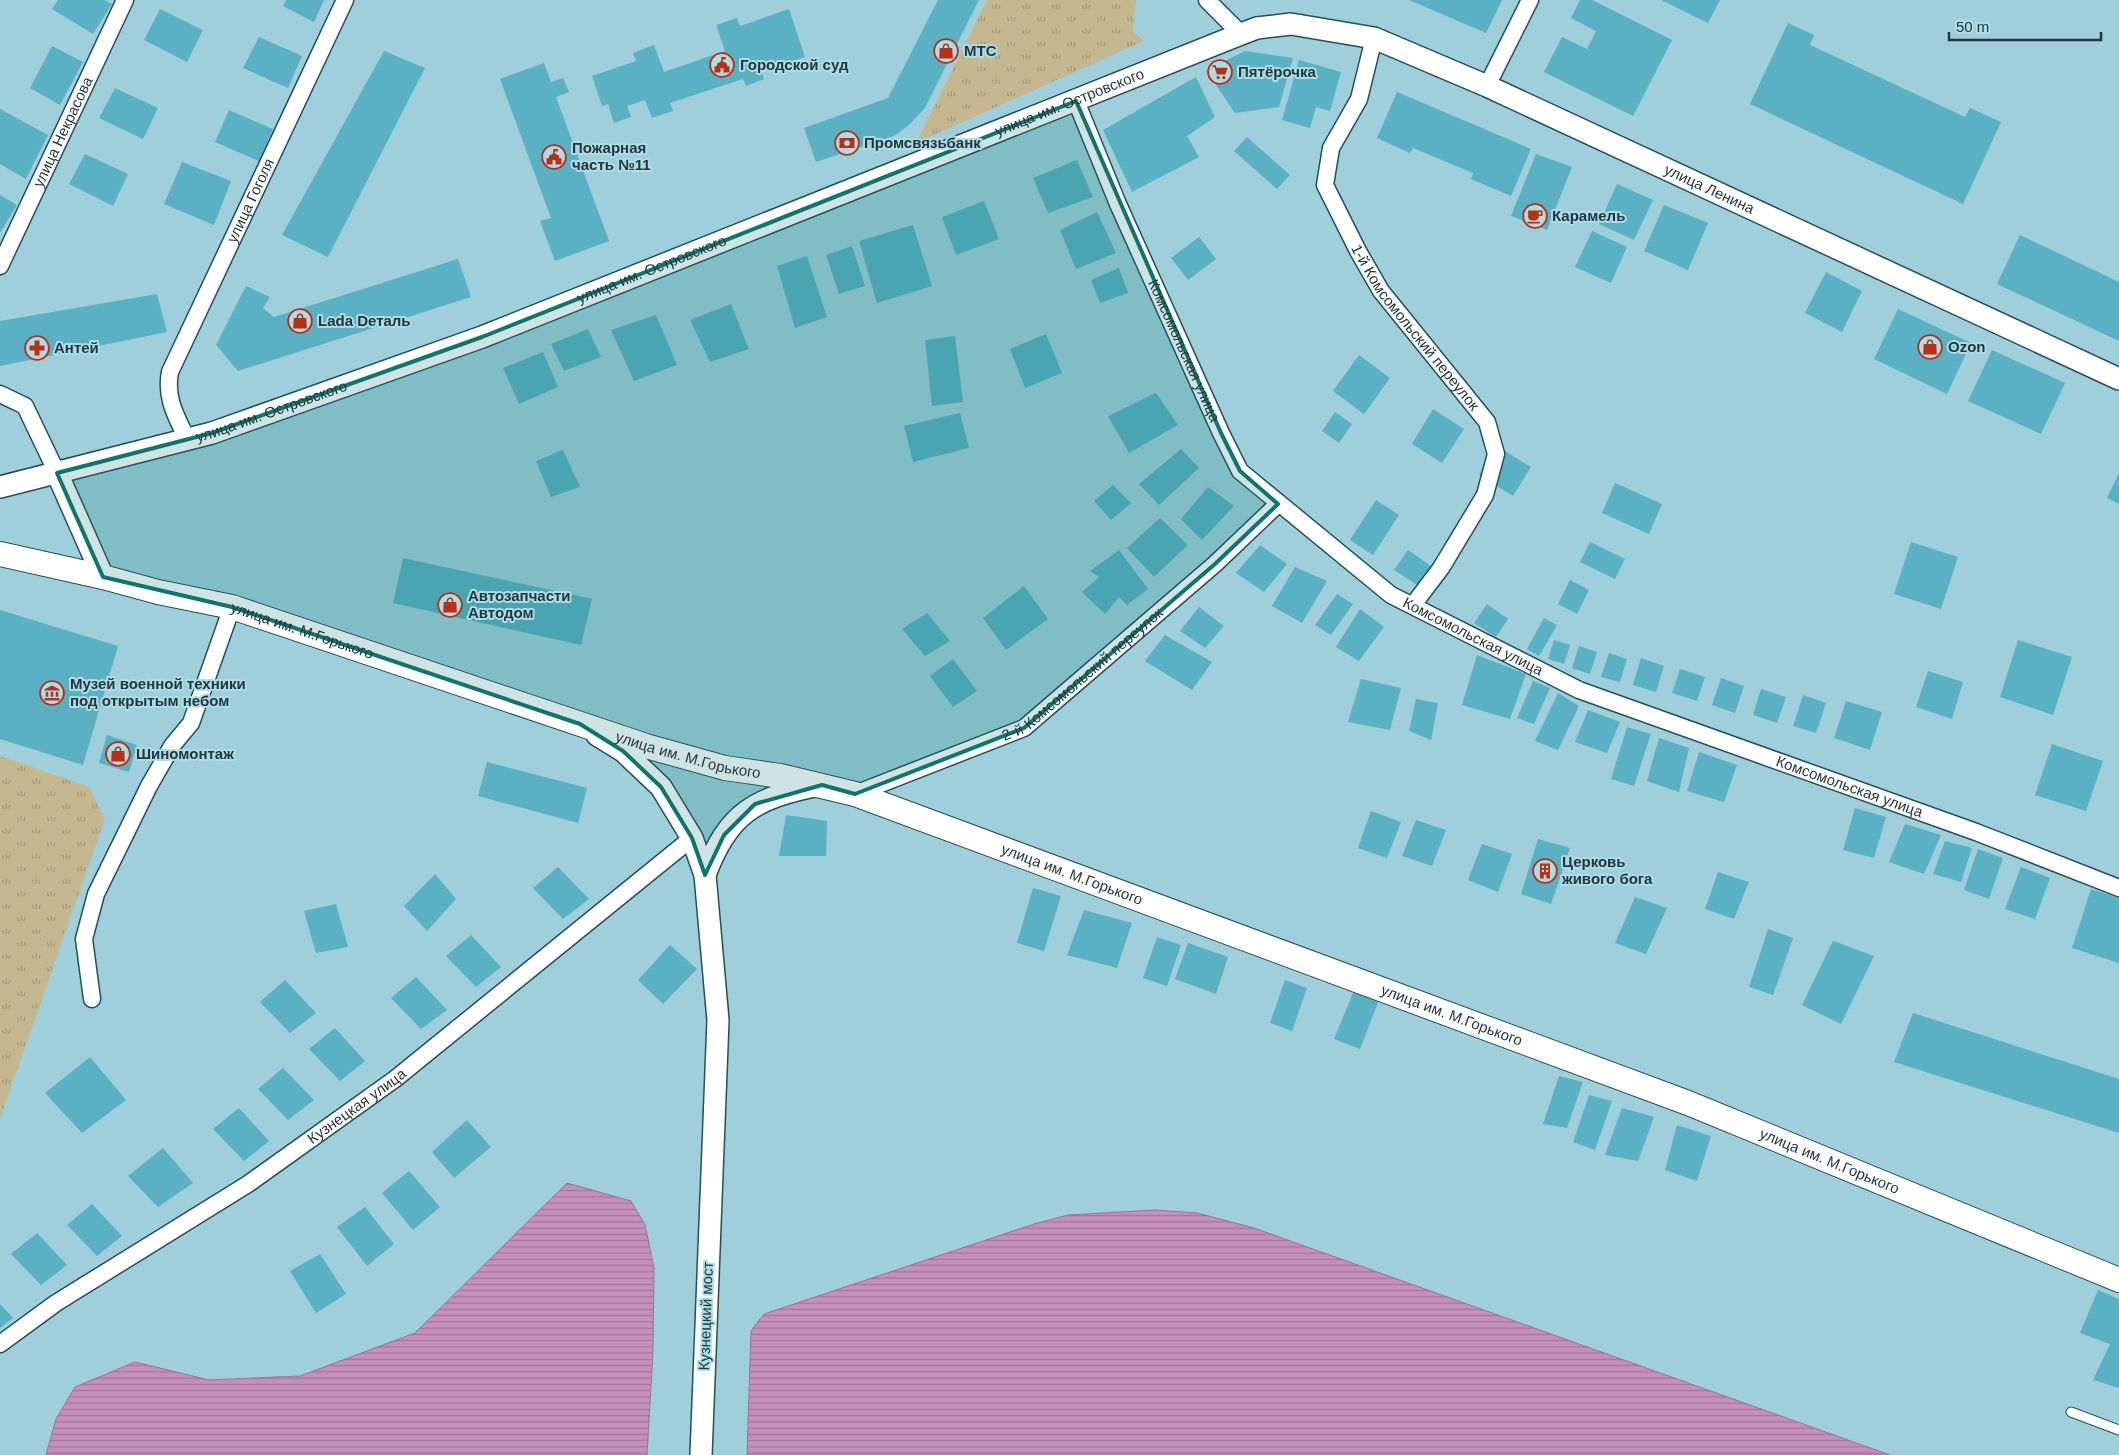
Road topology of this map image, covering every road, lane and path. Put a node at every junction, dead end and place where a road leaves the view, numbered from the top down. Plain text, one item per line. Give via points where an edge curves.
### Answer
1 (125, 0) edge
2 (345, 0) edge
3 (1207, 0) edge
4 (1530, 0) edge
5 (1291, 24) joint
6 (1241, 34) junction
7 (1374, 38) junction
8 (1487, 86) junction
9 (1076, 101) junction
10 (0, 266) edge
11 (2119, 379) edge
12 (0, 394) edge
13 (187, 439) junction
14 (57, 473) junction
15 (0, 487) edge
16 (1278, 504) junction
17 (0, 554) edge
18 (103, 577) junction
19 (1412, 604) junction
20 (232, 607) junction
21 (580, 724) junction
22 (822, 785) junction
23 (856, 794) junction
24 (692, 838) junction
25 (705, 875) junction
26 (2119, 888) edge
27 (92, 999) dead end
28 (2119, 1280) edge
29 (0, 1344) edge
30 (2071, 1412) dead end
31 (2119, 1430) edge
32 (701, 1455) edge

1 - 10 street, улица Некрасова
2 - 13 street, улица Гоголя via 170,372 170,405
3 - 6 street
4 - 8 street
5 - 6 street, улица им. Островского via 1258,28
5 - 7 street, улица Ленина
6 - 9 street, улица им. Островского
7 - 8 street, улица Ленина
7 - 19 street, 1-й Комсомольский переулок via 1359,100 1331,148 1325,185 1381,291 1487,422 1496,454 1485,495 1441,568
8 - 11 street, улица Ленина
9 - 13 street, улица им. Островского via 510,327
9 - 16 street, Комсомольская улица via 1118,204 1240,471
12 - 14 street via 25,406
13 - 14 street, улица им. Островского
14 - 15 street, улица им. Островского
14 - 18 street
16 - 19 street, Комсомольская улица via 1391,595
16 - 23 street, 2-й Комсомольский переулок via 1215,564 1024,728
17 - 18 main road, улица им. М.Горького
18 - 20 main road, улица им. М.Горького
19 - 26 street, Комсомольская улица via 1579,690 1976,832
20 - 21 main road, улица им. М.Горького
20 - 27 street via 191,723 172,746 149,786 96,894 84,939
21 - 22 main road, улица им. М.Горького via 690,759
21 - 24 street via 623,751 661,787
22 - 23 main road, улица им. М.Горького
22 - 25 street via 782,794 748,810 724,835
23 - 28 main road, улица им. М.Горького via 1688,1103
24 - 25 street
24 - 29 street, Кузнецкая улица via 395,1079 248,1184 56,1303
25 - 32 street, Кузнецкий мост via 718,1020
30 - 31 lane

